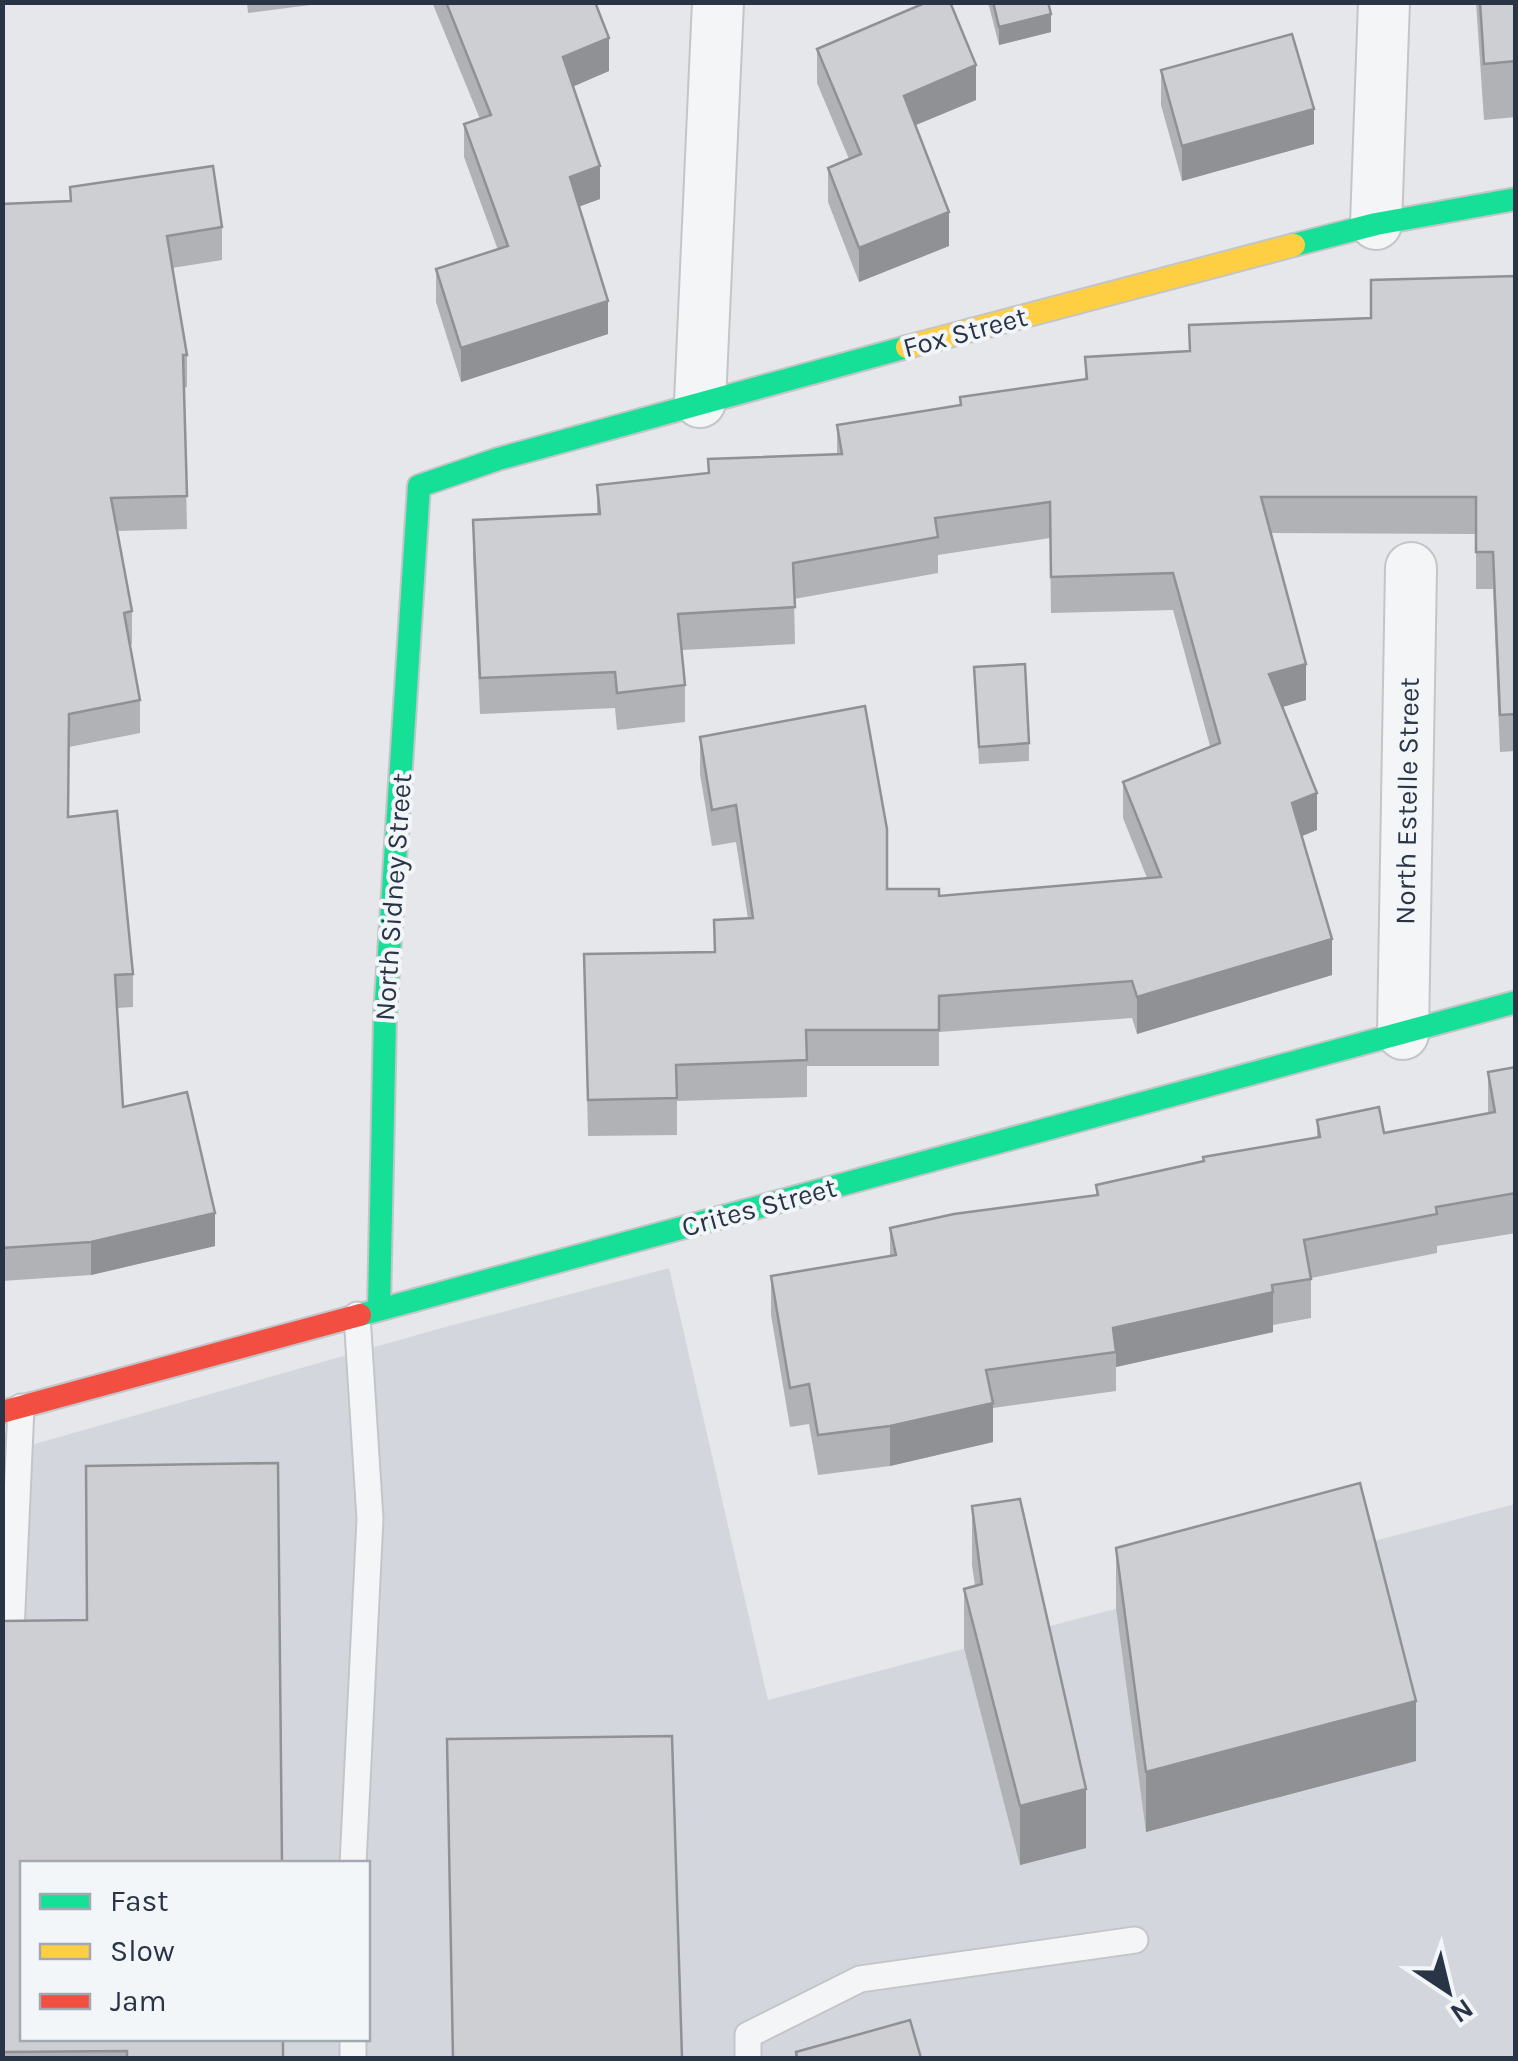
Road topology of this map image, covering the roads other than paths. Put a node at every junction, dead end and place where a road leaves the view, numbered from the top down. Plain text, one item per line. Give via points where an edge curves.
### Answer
1 (718, 2) edge
2 (1384, 2) edge
3 (1516, 199) edge
4 (1376, 224) junction
5 (700, 402) junction
6 (419, 486) joint
7 (1411, 568) dead end
8 (1516, 1002) edge
9 (1403, 1034) junction
10 (368, 1312) junction
11 (12, 1409) edge
12 (11, 1632) edge
13 (353, 1861) edge
14 (1135, 1940) dead end
15 (748, 2058) edge

1 - 5 street
2 - 4 street
3 - 4 street, Fox Street
4 - 5 street, Fox Street
5 - 6 street, Fox Street
6 - 10 street, North Sidney Street
7 - 9 street, North Estelle Street
8 - 9 street, Crites Street
9 - 10 street, Crites Street
10 - 11 street, Crites Street
10 - 13 lane via 370,1519
11 - 12 lane
14 - 15 lane via 860,1979 748,2035

